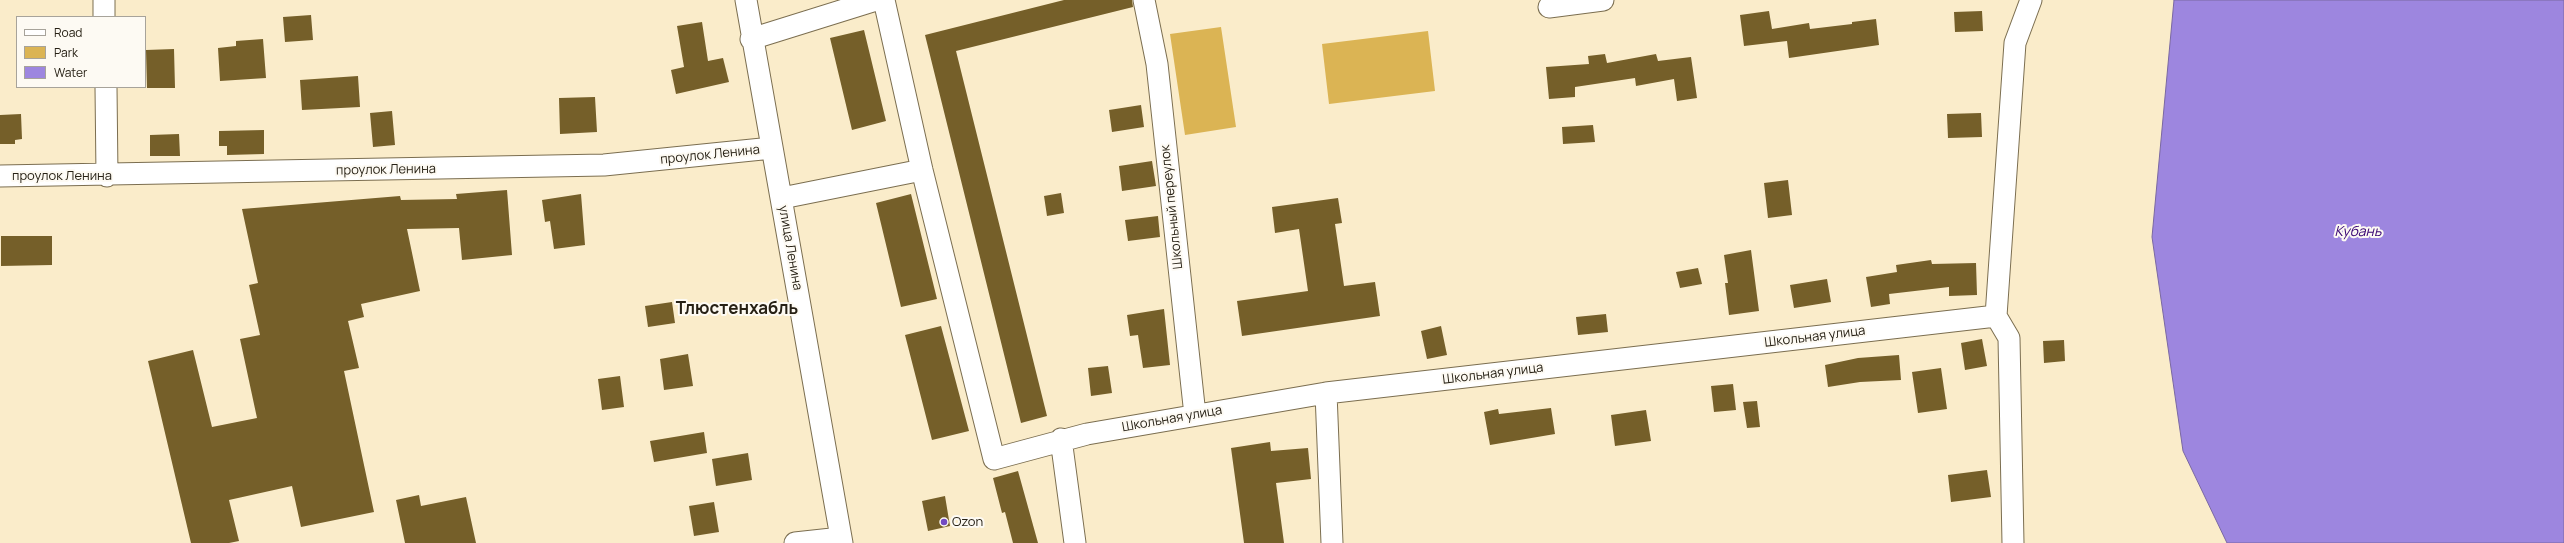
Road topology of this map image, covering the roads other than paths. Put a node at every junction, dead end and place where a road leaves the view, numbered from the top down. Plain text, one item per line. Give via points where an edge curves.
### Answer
1 (104, 0) edge
2 (746, 0) edge
3 (876, 0) edge
4 (884, 0) edge
5 (1144, 0) edge
6 (1603, 0) edge
7 (2031, 0) edge
8 (1550, 7) dead end
9 (104, 16) edge
10 (751, 39) junction
11 (106, 88) edge
12 (772, 148) junction
13 (922, 170) junction
14 (0, 176) edge
15 (107, 176) junction
16 (782, 198) junction
17 (1996, 316) junction
18 (1326, 393) junction
19 (1195, 415) junction
20 (1061, 439) junction
21 (841, 541) edge
22 (795, 543) edge
23 (1075, 543) edge
24 (1332, 543) edge
25 (2013, 543) edge

1 - 9 street
2 - 10 street, улица Ленина
3 - 10 street
4 - 13 street
5 - 19 street, Школьный переулок via 1157,64
6 - 8 street
7 - 17 street via 2016,43
10 - 12 street, улица Ленина
11 - 15 street
12 - 15 street, проулок Ленина via 604,165
12 - 16 street, улица Ленина
13 - 16 street
13 - 20 street, Школьная улица via 994,459
14 - 15 street, проулок Ленина
16 - 21 street, улица Ленина
17 - 18 street, Школьная улица
17 - 25 street via 2009,338
18 - 19 street, Школьная улица
18 - 24 street
19 - 20 street, Школьная улица
20 - 23 street
21 - 22 street

